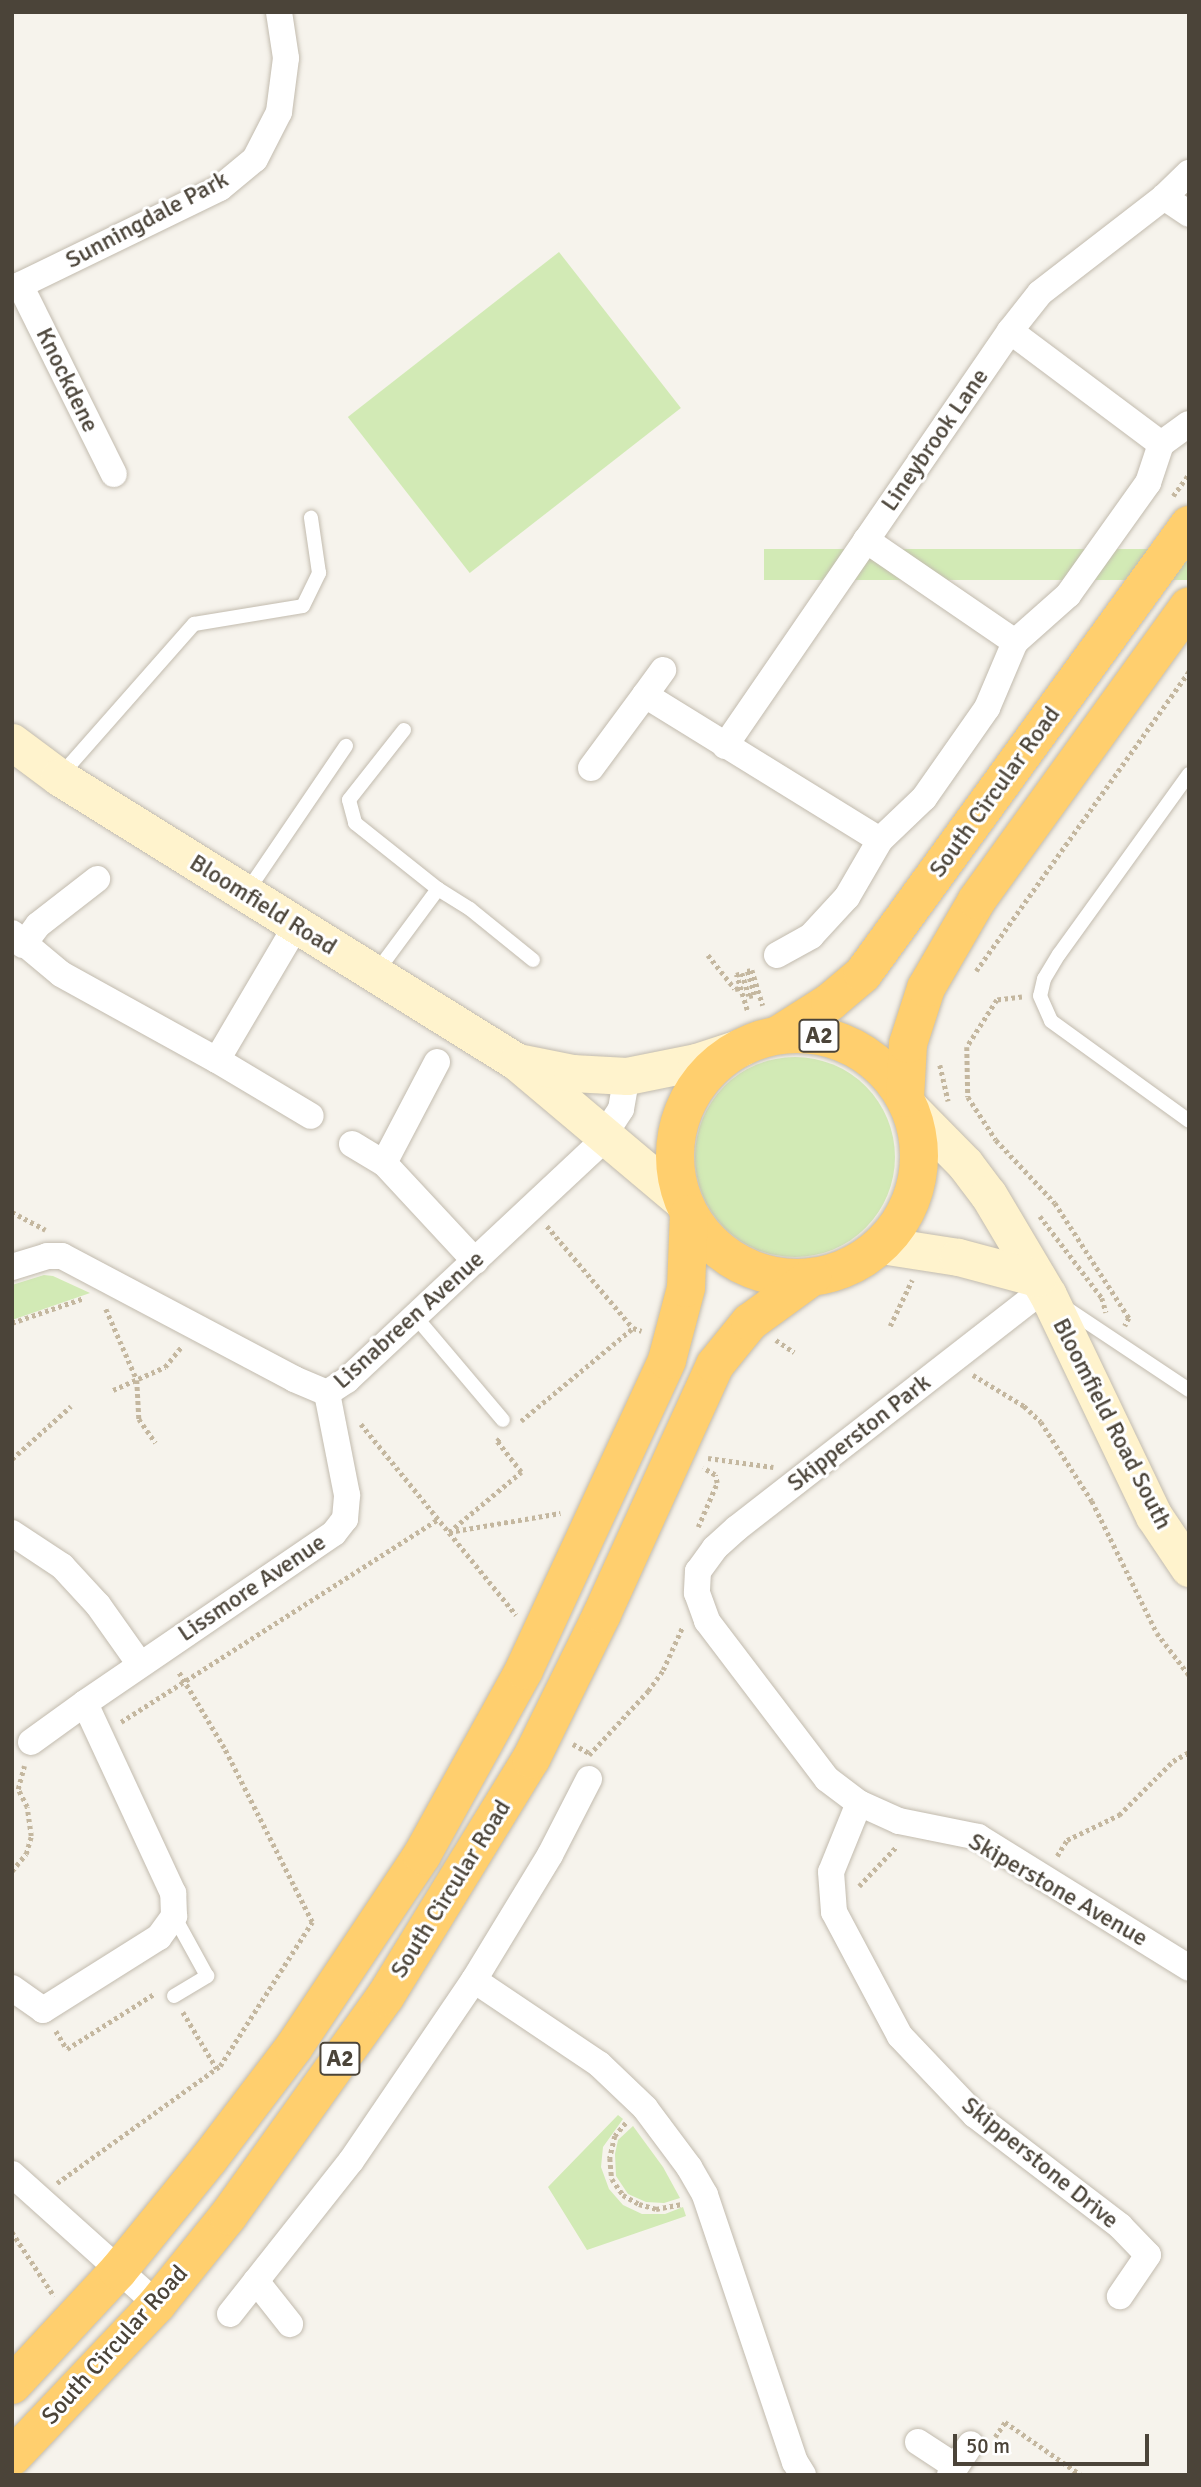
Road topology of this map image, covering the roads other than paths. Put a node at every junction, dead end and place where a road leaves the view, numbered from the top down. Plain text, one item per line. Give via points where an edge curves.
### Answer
1 (279, 12) edge
2 (1189, 173) edge
3 (1164, 197) junction
4 (1189, 215) edge
5 (16, 287) edge
6 (1010, 331) junction
7 (1189, 424) edge
8 (1161, 444) junction
9 (114, 474) dead end
10 (311, 518) dead end
11 (1189, 524) edge
12 (866, 540) junction
13 (1189, 606) edge
14 (1014, 642) junction
15 (663, 670) dead end
16 (645, 695) junction
17 (404, 730) dead end
18 (12, 742) edge
19 (346, 746) dead end
20 (725, 746) junction
21 (591, 768) dead end
22 (1189, 774) edge
23 (59, 777) junction
24 (880, 840) junction
25 (97, 879) dead end
26 (438, 889) junction
27 (246, 894) junction
28 (296, 926) junction
29 (18, 939) edge
30 (777, 956) dead end
31 (533, 960) dead end
32 (374, 975) junction
33 (770, 1020) junction
34 (744, 1029) junction
35 (217, 1059) junction
36 (437, 1062) dead end
37 (517, 1062) junction
38 (628, 1076) junction
39 (907, 1103) junction
40 (312, 1116) dead end
41 (1189, 1121) edge
42 (605, 1137) junction
43 (352, 1144) dead end
44 (384, 1163) junction
45 (686, 1208) junction
46 (881, 1245) junction
47 (475, 1261) junction
48 (12, 1267) edge
49 (811, 1277) junction
50 (1043, 1288) junction
51 (415, 1316) junction
52 (1189, 1390) edge
53 (327, 1392) junction
54 (508, 1426) road end
55 (12, 1533) edge
56 (1189, 1568) edge
57 (697, 1593) joint
58 (139, 1663) junction
59 (85, 1703) junction
60 (31, 1742) road end
61 (590, 1767) road end
62 (859, 1803) junction
63 (174, 1916) junction
64 (1189, 1968) edge
65 (474, 1980) junction
66 (12, 1988) edge
67 (174, 1996) road end
68 (12, 2175) edge
69 (118, 2271) junction
70 (256, 2281) junction
71 (1120, 2296) dead end
72 (157, 2304) junction
73 (230, 2314) dead end
74 (290, 2324) dead end
75 (12, 2385) edge
76 (918, 2442) dead end
77 (971, 2444) road end
78 (12, 2457) edge
79 (953, 2471) edge
80 (803, 2475) edge

1 - 5 street, Sunningdale Park via 286,58 279,112 256,159 220,188
2 - 3 street, Lineybrook Lane
3 - 4 street
3 - 6 street, Lineybrook Lane via 1067,270
5 - 9 street, Knockdene
6 - 8 street
6 - 12 street, Lineybrook Lane
7 - 8 street
8 - 14 street via 1148,483 1068,595
10 - 23 lane via 319,573 303,606 194,624
11 - 33 highway, South Circular Road / A2 via 863,974 830,1002
12 - 14 street
12 - 20 street, Lineybrook Lane
13 - 39 highway, South Circular Road / A2 via 977,900 926,988 908,1044
14 - 24 street via 987,708 924,798
15 - 16 street
16 - 20 street
16 - 21 street
17 - 26 lane via 349,800 355,823
18 - 23 street, Bloomfield Road
19 - 27 lane
20 - 24 street
22 - 41 lane via 1059,954 1040,996 1051,1021
23 - 27 street, Bloomfield Road
24 - 30 street via 846,897 811,936
25 - 29 street
26 - 31 lane
26 - 32 lane
27 - 28 street, Bloomfield Road
28 - 32 street, Bloomfield Road
28 - 35 street
29 - 35 street via 61,974
32 - 37 street, Bloomfield Road
33 - 34 highway, A2
33 - 39 highway, A2 via 864,1054 888,1074
34 - 38 street, Bloomfield Road via 696,1062
34 - 45 highway, A2 via 690,1097 677,1130 675,1167
35 - 40 street
36 - 44 street
37 - 38 street, Bloomfield Road via 572,1073
37 - 42 street, Bloomfield Road
38 - 42 street, Lisnabreen Avenue via 621,1109
39 - 46 highway, A2 via 919,1143 917,1180 904,1215
39 - 50 street, Bloomfield Road South via 988,1194
42 - 45 street, Bloomfield Road
42 - 47 street, Lisnabreen Avenue
43 - 44 street
44 - 47 street
45 - 49 highway, A2 via 710,1243 740,1264 775,1276
45 - 69 highway, South Circular Road / A2 via 686,1288 667,1360 524,1670 422,1855 294,2047
46 - 49 highway, A2 via 837,1271
46 - 50 street via 971,1259
47 - 51 street, Lisnabreen Avenue
48 - 53 street, Lisnabreen Avenue via 62,1256 102,1286 189,1323
49 - 72 highway, South Circular Road / A2 via 750,1322 715,1365 531,1759 385,1997 228,2216
50 - 52 lane
50 - 56 street, Bloomfield Road South via 1154,1516
50 - 57 street, Skipperston Park via 715,1548 698,1571
51 - 53 street, Lisnabreen Avenue via 347,1380
51 - 54 lane
53 - 58 street, Lissmore Avenue via 347,1495 345,1519 334,1533
55 - 58 street via 62,1566 98,1605
57 - 62 street, Skiperstone Avenue via 707,1621 770,1707 827,1779
58 - 59 street, Lissmore Avenue
59 - 60 street, Lissmore Avenue
59 - 63 street via 173,1893
61 - 65 street via 550,1855
62 - 64 street, Skiperstone Avenue via 899,1821 978,1837
62 - 71 street, Skipperstone Drive via 831,1871 834,1912 900,2035 975,2115 1120,2226 1148,2255
63 - 66 street via 159,1937 43,2010
63 - 67 lane via 207,1976
65 - 70 street via 351,2161
65 - 80 street via 599,2064 645,2108 705,2194 794,2462
68 - 69 street
69 - 72 street
69 - 75 highway, South Circular Road / A2
70 - 73 street
70 - 74 street
72 - 78 highway, South Circular Road / A2
76 - 79 street
77 - 79 street

